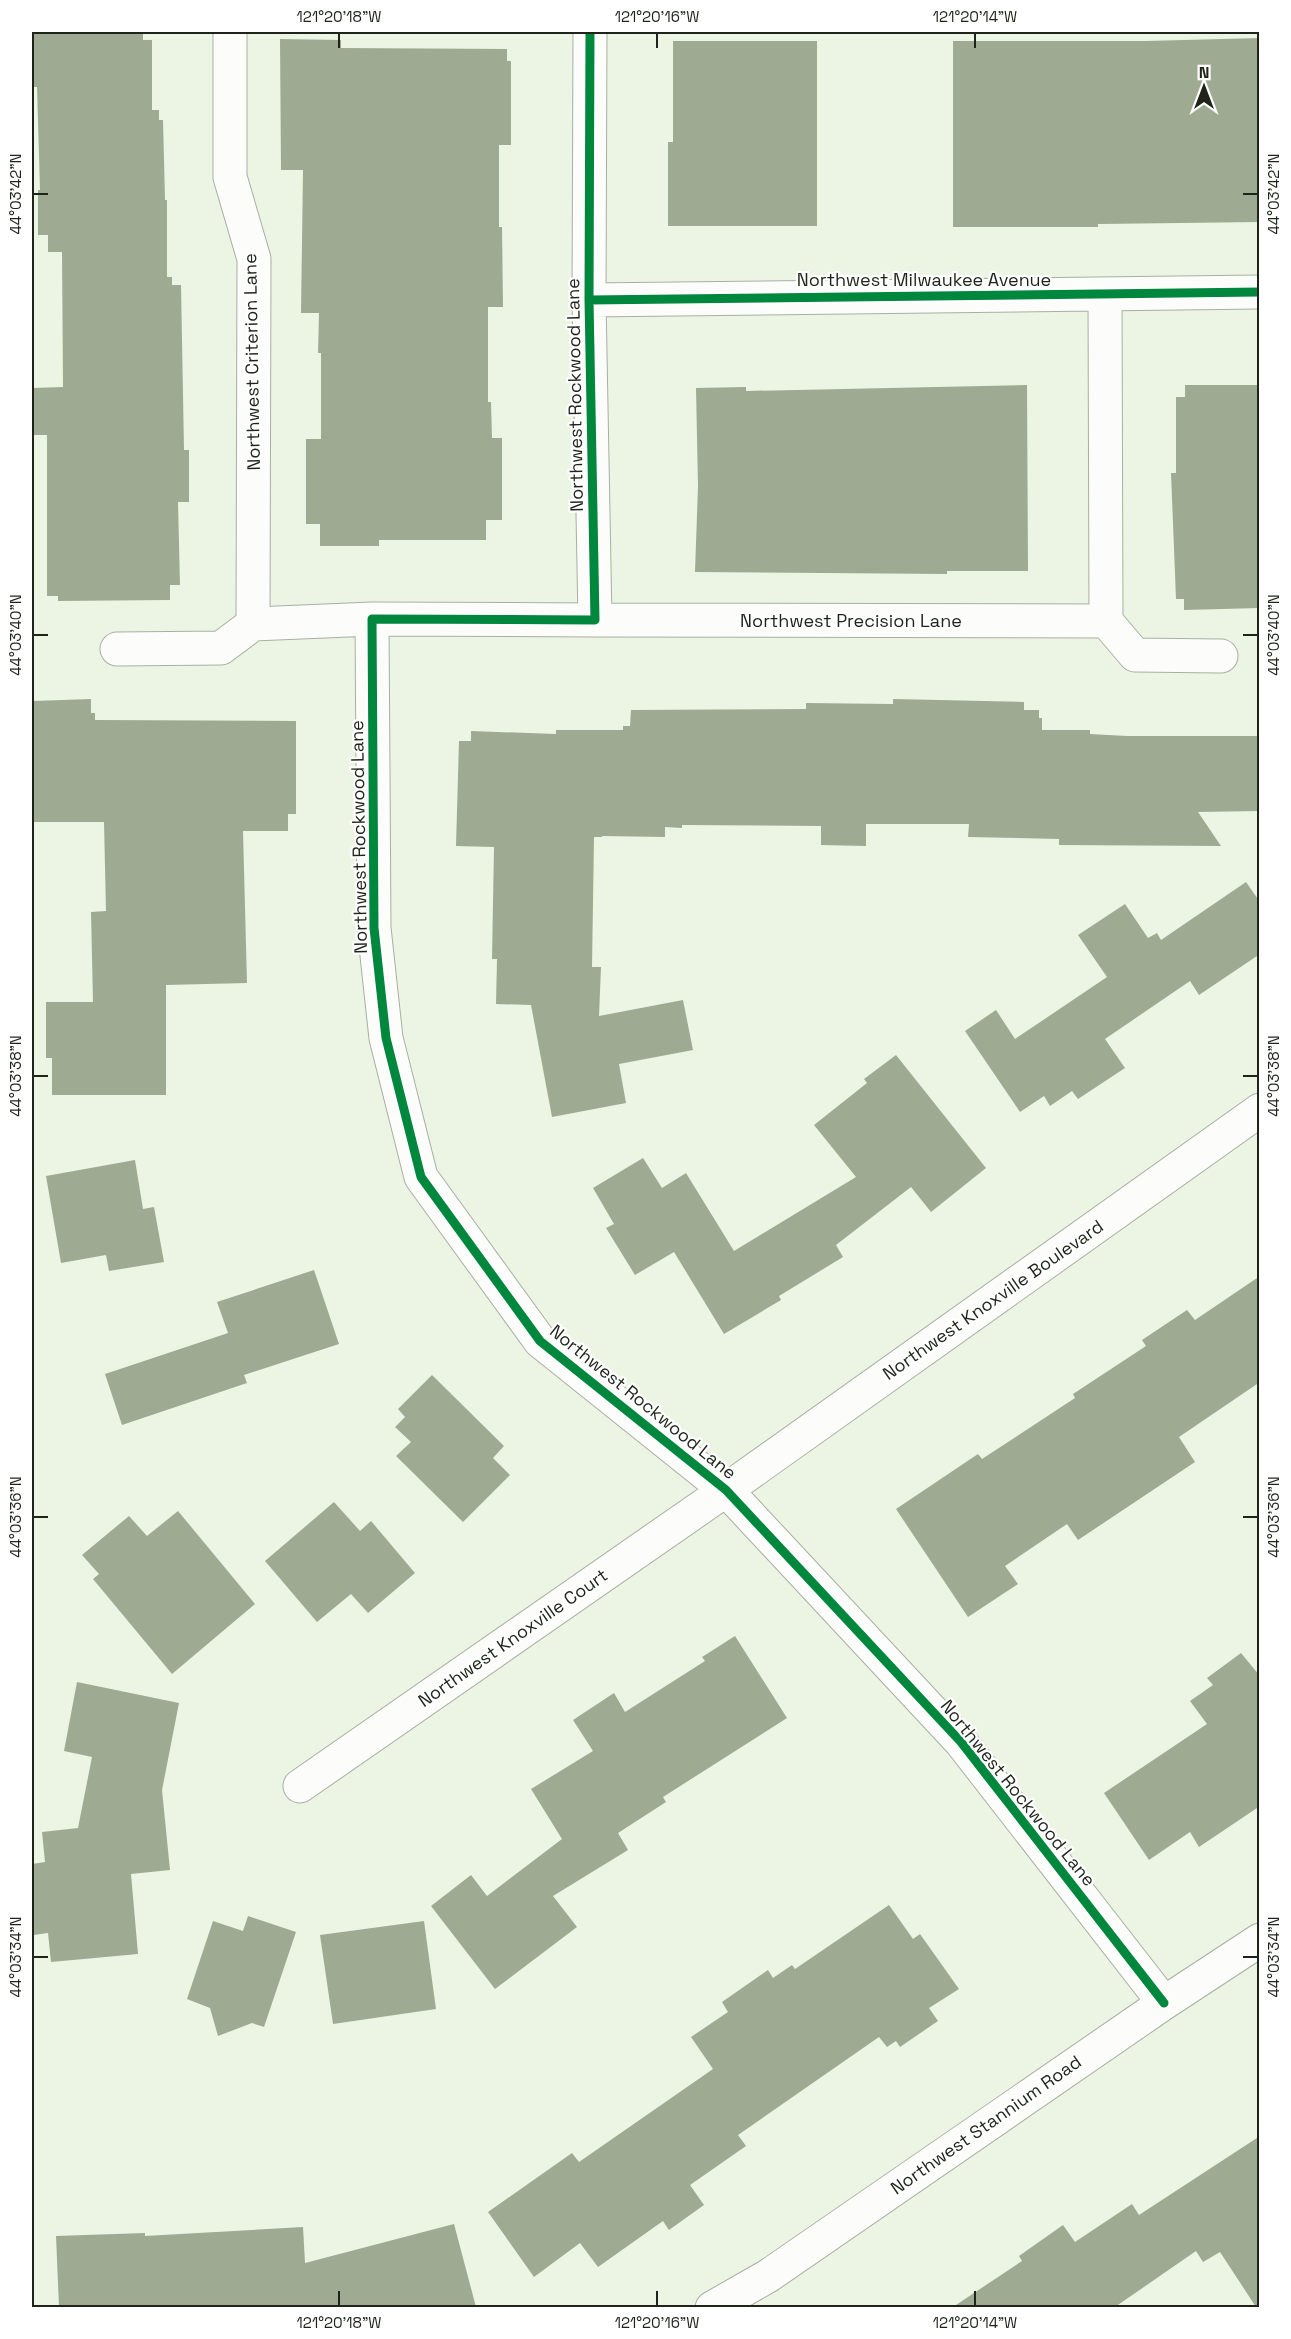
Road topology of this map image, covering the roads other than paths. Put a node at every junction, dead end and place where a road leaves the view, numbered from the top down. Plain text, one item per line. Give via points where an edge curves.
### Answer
1 (230, 32) edge
2 (590, 32) edge
3 (1260, 292) edge
4 (1105, 295) junction
5 (589, 300) junction
6 (372, 619) junction
7 (595, 620) junction
8 (1106, 621) junction
9 (253, 624) junction
10 (117, 649) dead end
11 (1221, 656) dead end
12 (1260, 1110) edge
13 (726, 1490) junction
14 (300, 1786) dead end
15 (1260, 1940) edge
16 (1164, 2003) junction
17 (712, 2307) edge

1 - 9 street, Northwest Criterion Lane via 230,177 254,259
2 - 5 street, Northwest Rockwood Lane
3 - 4 street, Northwest Milwaukee Avenue
4 - 5 street, Northwest Milwaukee Avenue
4 - 8 street
5 - 7 street, Northwest Rockwood Lane
6 - 7 street
6 - 9 street
6 - 13 street, Northwest Rockwood Lane via 374,928 386,1038 422,1177 540,1341
7 - 8 street, Northwest Precision Lane
8 - 11 street via 1135,655
9 - 10 street via 221,648
12 - 13 street, Northwest Knoxville Boulevard
13 - 14 street, Northwest Knoxville Court
13 - 16 street, Northwest Rockwood Lane via 961,1742
15 - 16 street, Northwest Stannium Road
16 - 17 street, Northwest Stannium Road via 768,2276

